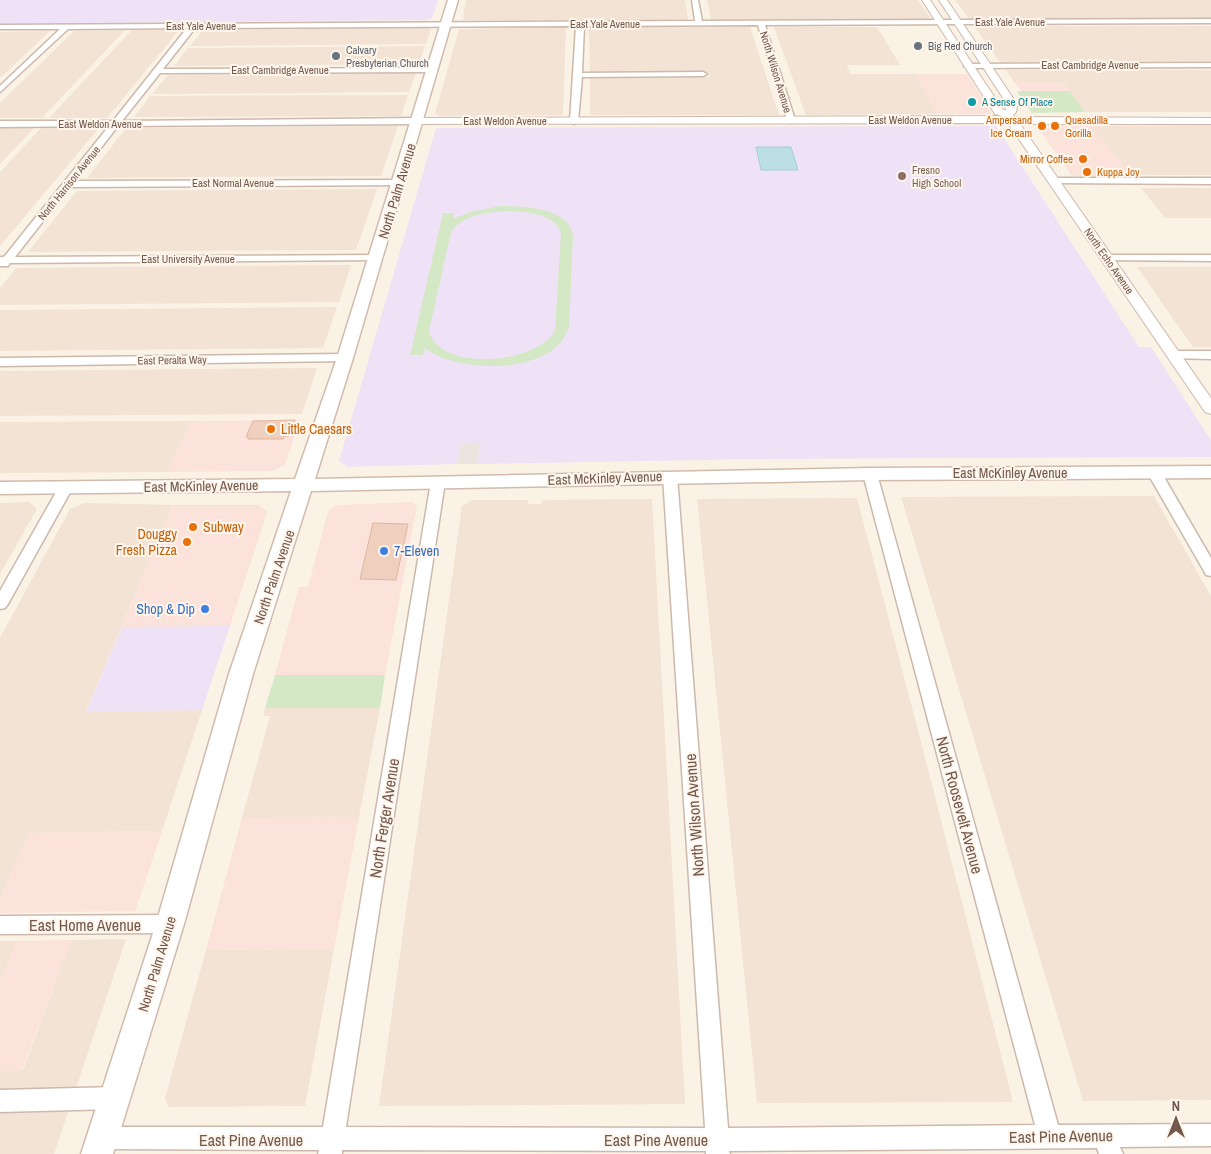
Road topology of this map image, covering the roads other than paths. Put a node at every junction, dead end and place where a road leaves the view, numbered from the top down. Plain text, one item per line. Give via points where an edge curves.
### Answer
1 (453, 0) edge
2 (695, 0) edge
3 (926, 0) edge
4 (943, 0) edge
5 (940, 22) junction
6 (958, 22) junction
7 (1211, 22) edge
8 (699, 23) junction
9 (761, 23) junction
10 (447, 24) junction
11 (580, 24) junction
12 (193, 26) junction
13 (66, 27) junction
14 (0, 28) edge
15 (1211, 65) edge
16 (968, 66) junction
17 (986, 66) junction
18 (433, 70) junction
19 (158, 71) junction
20 (703, 74) dead end
21 (578, 75) junction
22 (0, 90) edge
23 (1211, 115) edge
24 (1008, 117) junction
25 (1179, 118) junction
26 (791, 120) junction
27 (418, 121) junction
28 (574, 121) junction
29 (1211, 121) edge
30 (117, 123) junction
31 (0, 124) edge
32 (1054, 181) junction
33 (1211, 181) edge
34 (399, 183) junction
35 (67, 184) junction
36 (376, 258) junction
37 (1106, 258) junction
38 (1211, 258) edge
39 (4, 260) edge
40 (0, 269) edge
41 (1174, 355) junction
42 (1211, 355) edge
43 (345, 358) junction
44 (0, 362) edge
45 (1211, 410) edge
46 (1154, 472) junction
47 (1211, 472) edge
48 (870, 474) junction
49 (670, 476) junction
50 (438, 482) junction
51 (304, 485) junction
52 (66, 487) junction
53 (0, 488) edge
54 (1211, 571) edge
55 (0, 604) edge
56 (170, 924) junction
57 (0, 925) edge
58 (115, 1098) junction
59 (0, 1101) edge
60 (1211, 1135) edge
61 (1050, 1137) junction
62 (1108, 1145) edge
63 (100, 1146) edge
64 (331, 1147) edge
65 (717, 1147) edge

1 - 10 main road, North Palm Avenue
2 - 8 street
3 - 5 street, North Echo Avenue
4 - 6 street
5 - 6 street, East Yale Avenue
5 - 9 street, East Yale Avenue
5 - 16 street, North Echo Avenue
6 - 7 street, East Yale Avenue
6 - 17 street
8 - 9 street, East Yale Avenue
8 - 11 street, East Yale Avenue
9 - 26 street, North Wilson Avenue
10 - 11 street, East Yale Avenue
10 - 12 street, East Yale Avenue
10 - 18 main road, North Palm Avenue
11 - 21 street
12 - 13 street, East Yale Avenue
12 - 19 street, North Harrison Avenue
13 - 14 street, East Yale Avenue
13 - 22 street
15 - 17 street, East Cambridge Avenue
16 - 17 street, East Cambridge Avenue
16 - 24 street, North Echo Avenue via 1000,112
17 - 24 street via 1012,106
18 - 19 street, East Cambridge Avenue
18 - 27 main road, North Palm Avenue
19 - 30 street, North Harrison Avenue
20 - 21 street
21 - 28 street
23 - 25 street, East Weldon Avenue
24 - 25 street, East Weldon Avenue via 1027,122
24 - 26 street, East Weldon Avenue
24 - 32 street, North Echo Avenue
25 - 29 street, East Weldon Avenue
26 - 28 street, East Weldon Avenue
27 - 28 street, East Weldon Avenue
27 - 30 street, East Weldon Avenue
27 - 34 main road, North Palm Avenue
30 - 31 street, East Weldon Avenue
30 - 35 street, North Harrison Avenue
32 - 33 street
32 - 37 street, North Echo Avenue
34 - 35 street, East Normal Avenue
34 - 36 main road, North Palm Avenue
35 - 39 street, North Harrison Avenue
36 - 39 street, East University Avenue
36 - 43 main road, North Palm Avenue
37 - 38 street
37 - 41 street, North Echo Avenue
39 - 40 street, North Harrison Avenue
41 - 42 street
41 - 45 street, North Echo Avenue
43 - 44 street, East Peralta Way
43 - 51 main road, North Palm Avenue
46 - 47 main road, East McKinley Avenue
46 - 48 main road, East McKinley Avenue
46 - 54 street
48 - 49 main road, East McKinley Avenue
48 - 61 street, North Roosevelt Avenue
49 - 50 main road, East McKinley Avenue
49 - 65 street, North Wilson Avenue
50 - 51 main road, East McKinley Avenue
50 - 64 street, North Ferger Avenue
51 - 52 main road, East McKinley Avenue
51 - 56 main road, North Palm Avenue via 241,674
52 - 53 main road, East McKinley Avenue
52 - 55 street
56 - 57 street, East Home Avenue
56 - 58 main road, North Palm Avenue
58 - 59 street
58 - 63 main road, North Palm Avenue
60 - 62 street, East Pine Avenue
61 - 62 street, East Pine Avenue
61 - 65 street, East Pine Avenue
63 - 64 street, East Pine Avenue
64 - 65 street, East Pine Avenue

